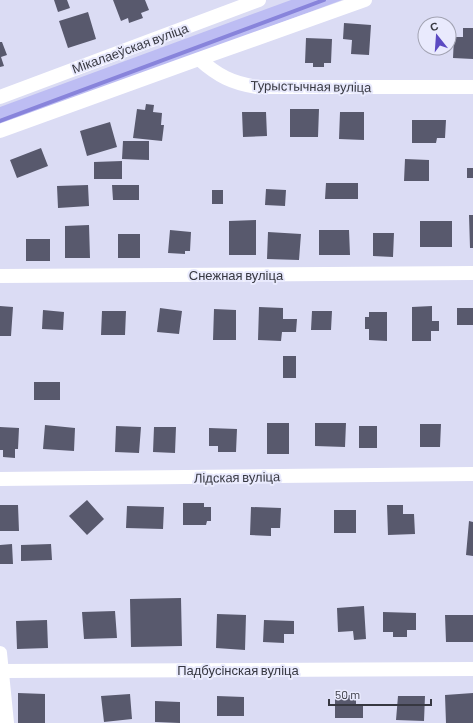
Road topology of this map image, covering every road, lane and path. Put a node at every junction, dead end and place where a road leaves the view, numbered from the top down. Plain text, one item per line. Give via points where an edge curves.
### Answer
1 (259, 0) edge
2 (365, 0) edge
3 (199, 59) junction
4 (473, 87) edge
5 (0, 97) edge
6 (0, 131) edge
7 (473, 273) edge
8 (0, 276) edge
9 (473, 474) edge
10 (0, 479) edge
11 (0, 653) edge
12 (473, 669) edge
13 (2, 671) junction
14 (6, 723) edge

1 - 5 street, Мікалаеўская вуліца
2 - 3 street
3 - 4 street, Турыстычная вуліца via 222,77 239,84 257,87
3 - 6 street
7 - 8 street, Снежная вуліца
9 - 10 street, Лідская вуліца
11 - 13 street
12 - 13 street, Падбусінская вуліца
13 - 14 street

